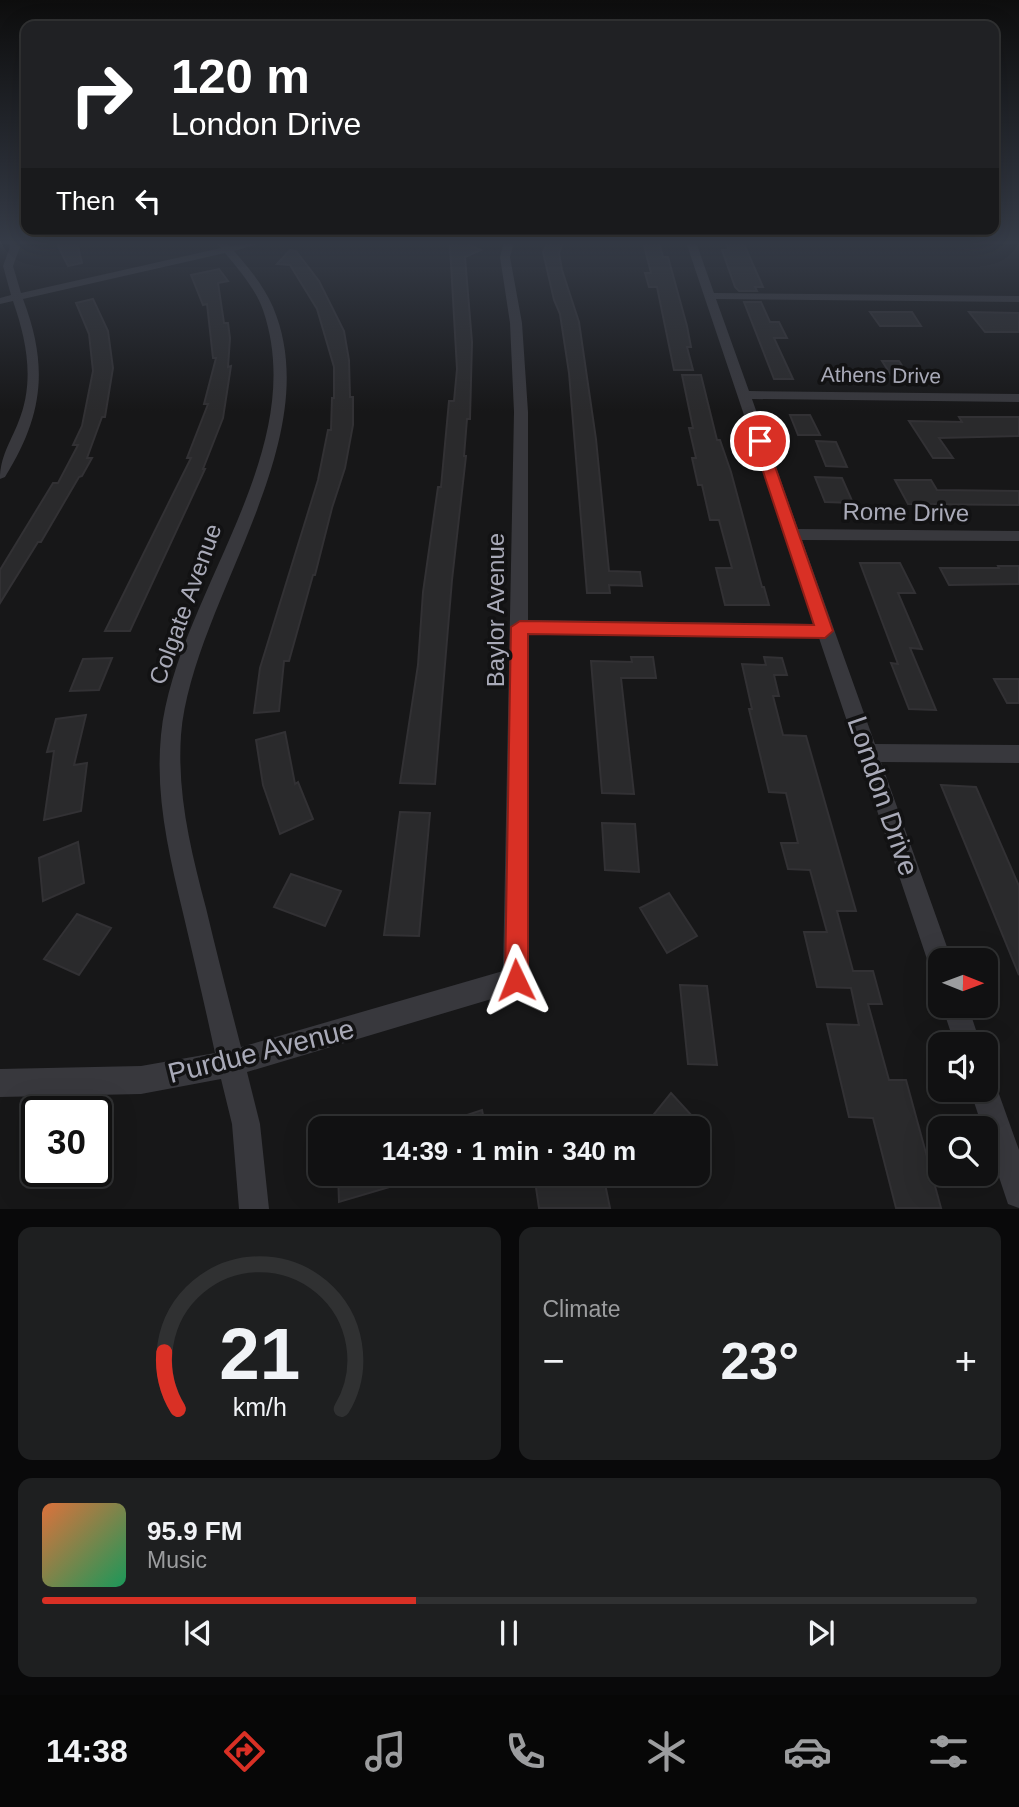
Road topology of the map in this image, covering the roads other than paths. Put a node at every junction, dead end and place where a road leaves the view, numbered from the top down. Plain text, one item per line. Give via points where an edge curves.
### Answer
1 (18, 298) edge
2 (262, 298) edge
3 (512, 298) edge
4 (711, 298) edge
5 (959, 298) edge
6 (1019, 299) edge
7 (744, 395) junction
8 (1019, 398) edge
9 (0, 474) edge
10 (792, 534) junction
11 (1019, 536) edge
12 (520, 627) junction
13 (825, 631) junction
14 (868, 752) junction
15 (1019, 754) edge
16 (935, 948) edge
17 (516, 980) joint
18 (233, 1063) junction
19 (0, 1083) edge
20 (988, 1102) edge
21 (1019, 1194) edge
22 (254, 1209) edge

1 - 9 street via 34,344 36,380 25,424
2 - 18 street, Colgate Avenue via 269,310 280,360 281,394 271,442 182,682 171,742 174,826
3 - 12 street, Baylor Avenue via 521,389
4 - 7 street, London Drive
5 - 6 street
7 - 8 street, Athens Drive
7 - 10 street, London Drive
10 - 11 street, Rome Drive
10 - 13 street, London Drive
12 - 13 street
12 - 17 street, Baylor Avenue
13 - 14 street, London Drive
14 - 15 street
14 - 16 street, London Drive
17 - 18 street, Purdue Avenue
18 - 19 street, Purdue Avenue via 141,1080
18 - 22 street, Colgate Avenue via 246,1124
20 - 21 street

